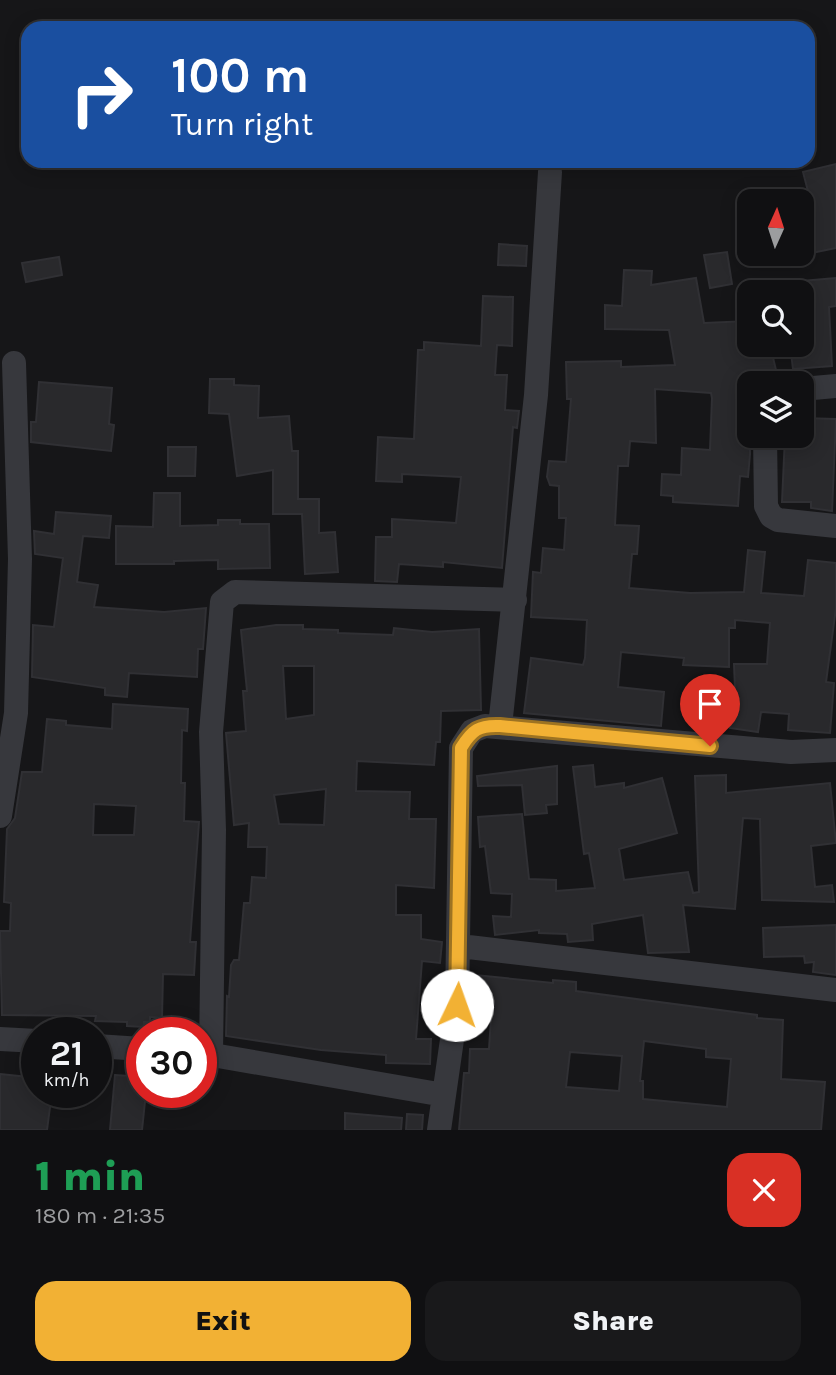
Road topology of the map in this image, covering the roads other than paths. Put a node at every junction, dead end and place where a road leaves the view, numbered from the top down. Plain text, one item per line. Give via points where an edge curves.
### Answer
1 (550, 172) dead end
2 (14, 363) dead end
3 (836, 386) edge
4 (814, 388) edge
5 (765, 448) edge
6 (836, 526) edge
7 (515, 600) junction
8 (500, 726) junction
9 (836, 750) edge
10 (0, 816) edge
11 (460, 946) junction
12 (836, 990) edge
13 (207, 1017) edge
14 (0, 1039) edge
15 (21, 1040) edge
16 (217, 1055) edge
17 (443, 1096) junction
18 (439, 1130) edge

1 - 7 street via 537,395
2 - 10 street via 20,559 16,713
3 - 4 street
5 - 6 street via 766,506 771,516
7 - 8 street
7 - 13 street via 235,592 222,602 211,732 214,830
8 - 9 street via 791,752
8 - 11 street via 471,731 461,748
11 - 12 street
11 - 17 street via 457,1005
14 - 15 street
16 - 17 street
17 - 18 street

